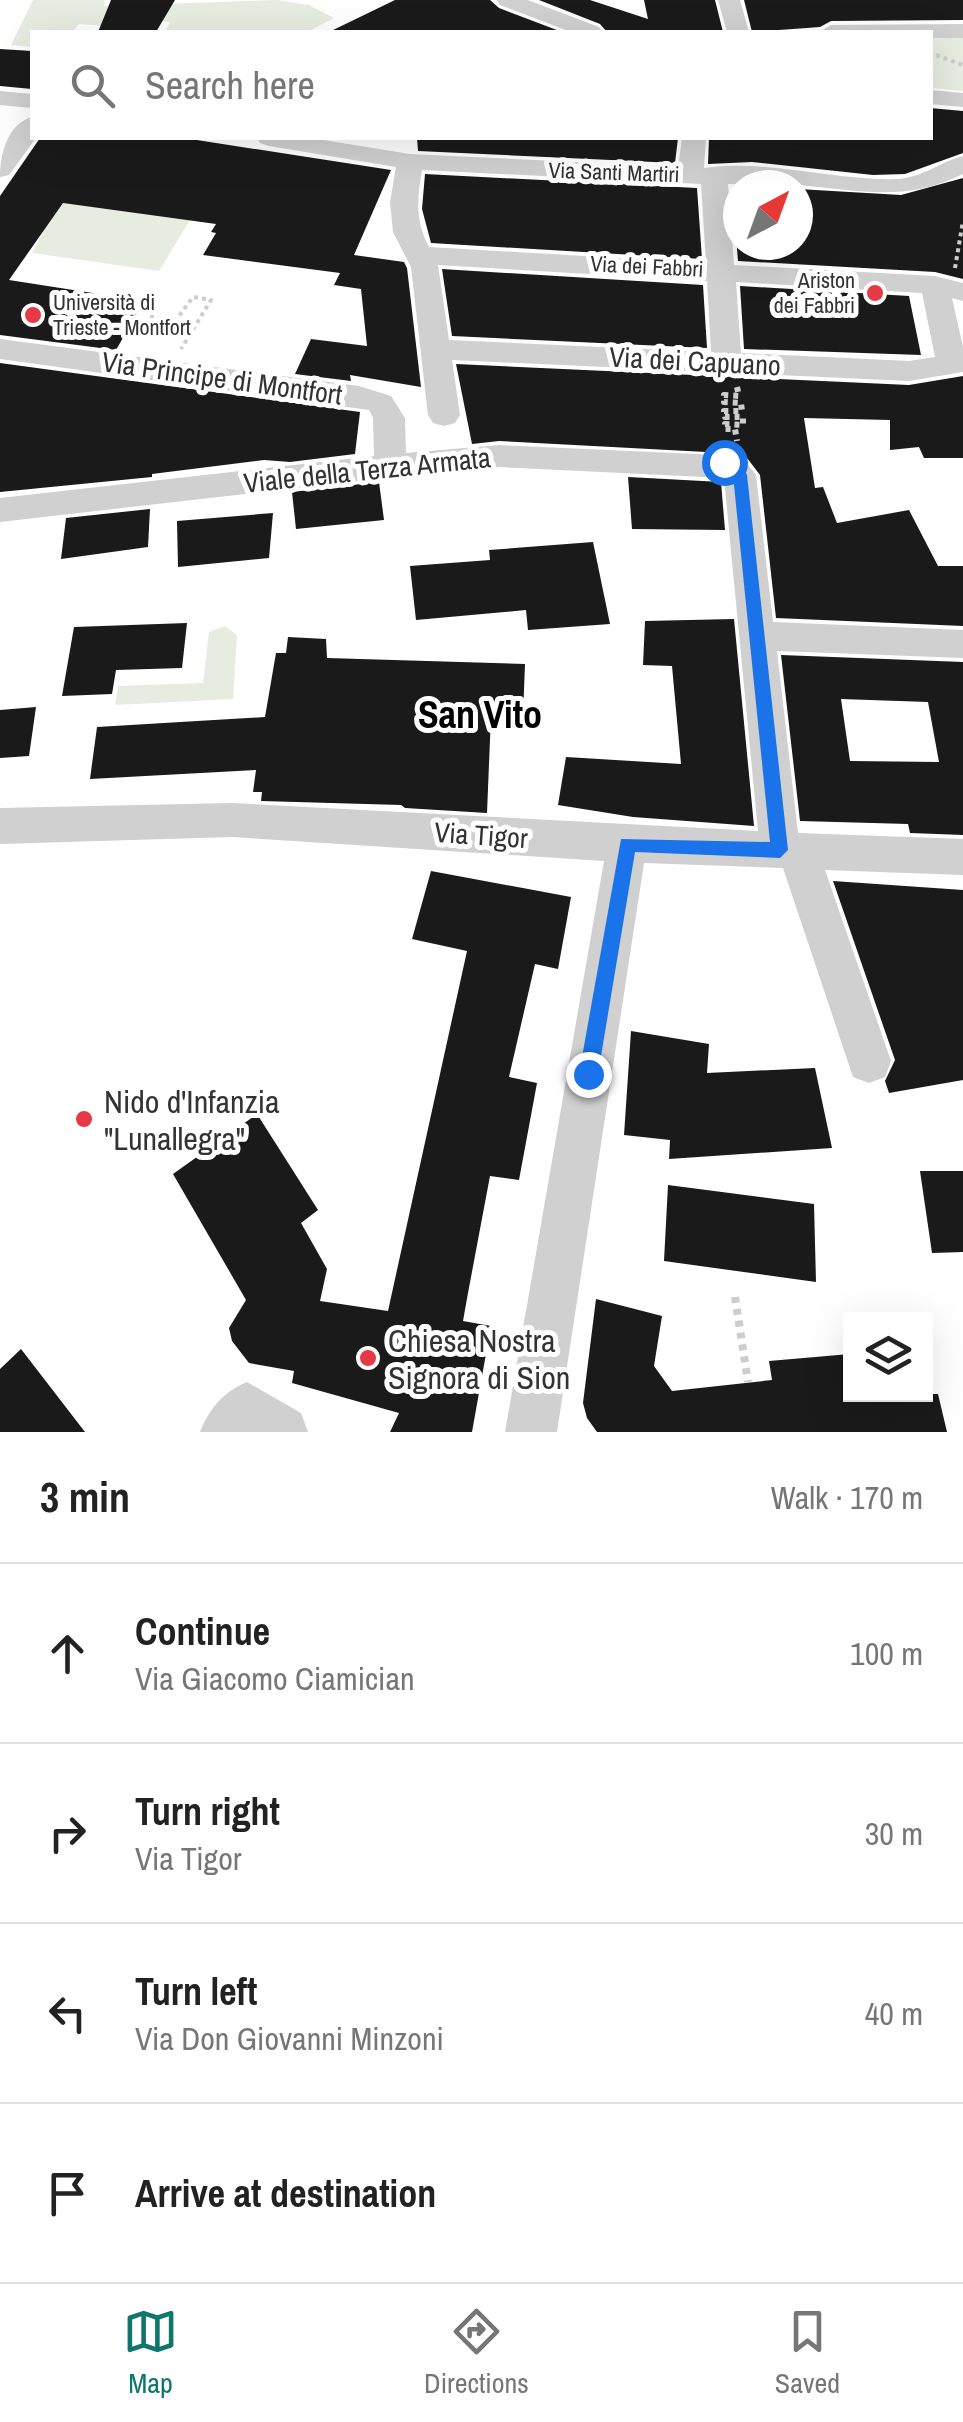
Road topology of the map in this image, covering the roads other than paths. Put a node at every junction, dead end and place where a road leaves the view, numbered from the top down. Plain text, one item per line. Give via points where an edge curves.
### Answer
1 (729, 0) edge
2 (512, 2) edge
3 (586, 30) edge
4 (737, 30) edge
5 (933, 31) edge
6 (963, 31) edge
7 (933, 97) edge
8 (0, 98) edge
9 (963, 100) edge
10 (30, 101) edge
11 (30, 129) edge
12 (279, 140) edge
13 (694, 140) edge
14 (410, 162) junction
15 (963, 164) edge
16 (0, 170) edge
17 (702, 174) junction
18 (418, 255) junction
19 (720, 270) junction
20 (950, 287) edge
21 (0, 349) edge
22 (438, 349) junction
23 (958, 364) edge
24 (725, 374) junction
25 (444, 416) dead end
26 (390, 465) junction
27 (0, 510) edge
28 (757, 636) junction
29 (963, 644) edge
30 (0, 826) edge
31 (627, 844) junction
32 (789, 851) junction
33 (963, 857) edge
34 (870, 1061) dead end
35 (226, 1432) edge
36 (282, 1432) edge
37 (531, 1432) edge

1 - 4 street
2 - 3 street
5 - 6 street
7 - 9 street
8 - 10 street
11 - 16 street
12 - 14 street, Via Santi Martiri
13 - 17 street
14 - 17 street, Via Santi Martiri
14 - 18 street via 404,202
15 - 17 street, Via Santi Martiri via 899,187
17 - 19 street
18 - 19 street, Via dei Fabbri
18 - 22 street
19 - 20 street, Via dei Fabbri
19 - 24 street
20 - 23 street
21 - 26 street, Via Principe di Montfort via 364,398 380,403 389,418
22 - 24 street, Via dei Capuano
22 - 25 street
23 - 24 street, Via dei Capuano via 920,371
26 - 27 street, Viale della Terza Armata
26 - 28 street, Viale della Terza Armata via 499,456 737,461
28 - 29 street
28 - 32 street
30 - 31 street, Via Tigor via 232,820
31 - 32 street, Via Tigor
31 - 37 street
32 - 33 street, Via Tigor
32 - 34 street
35 - 36 street via 247,1408

